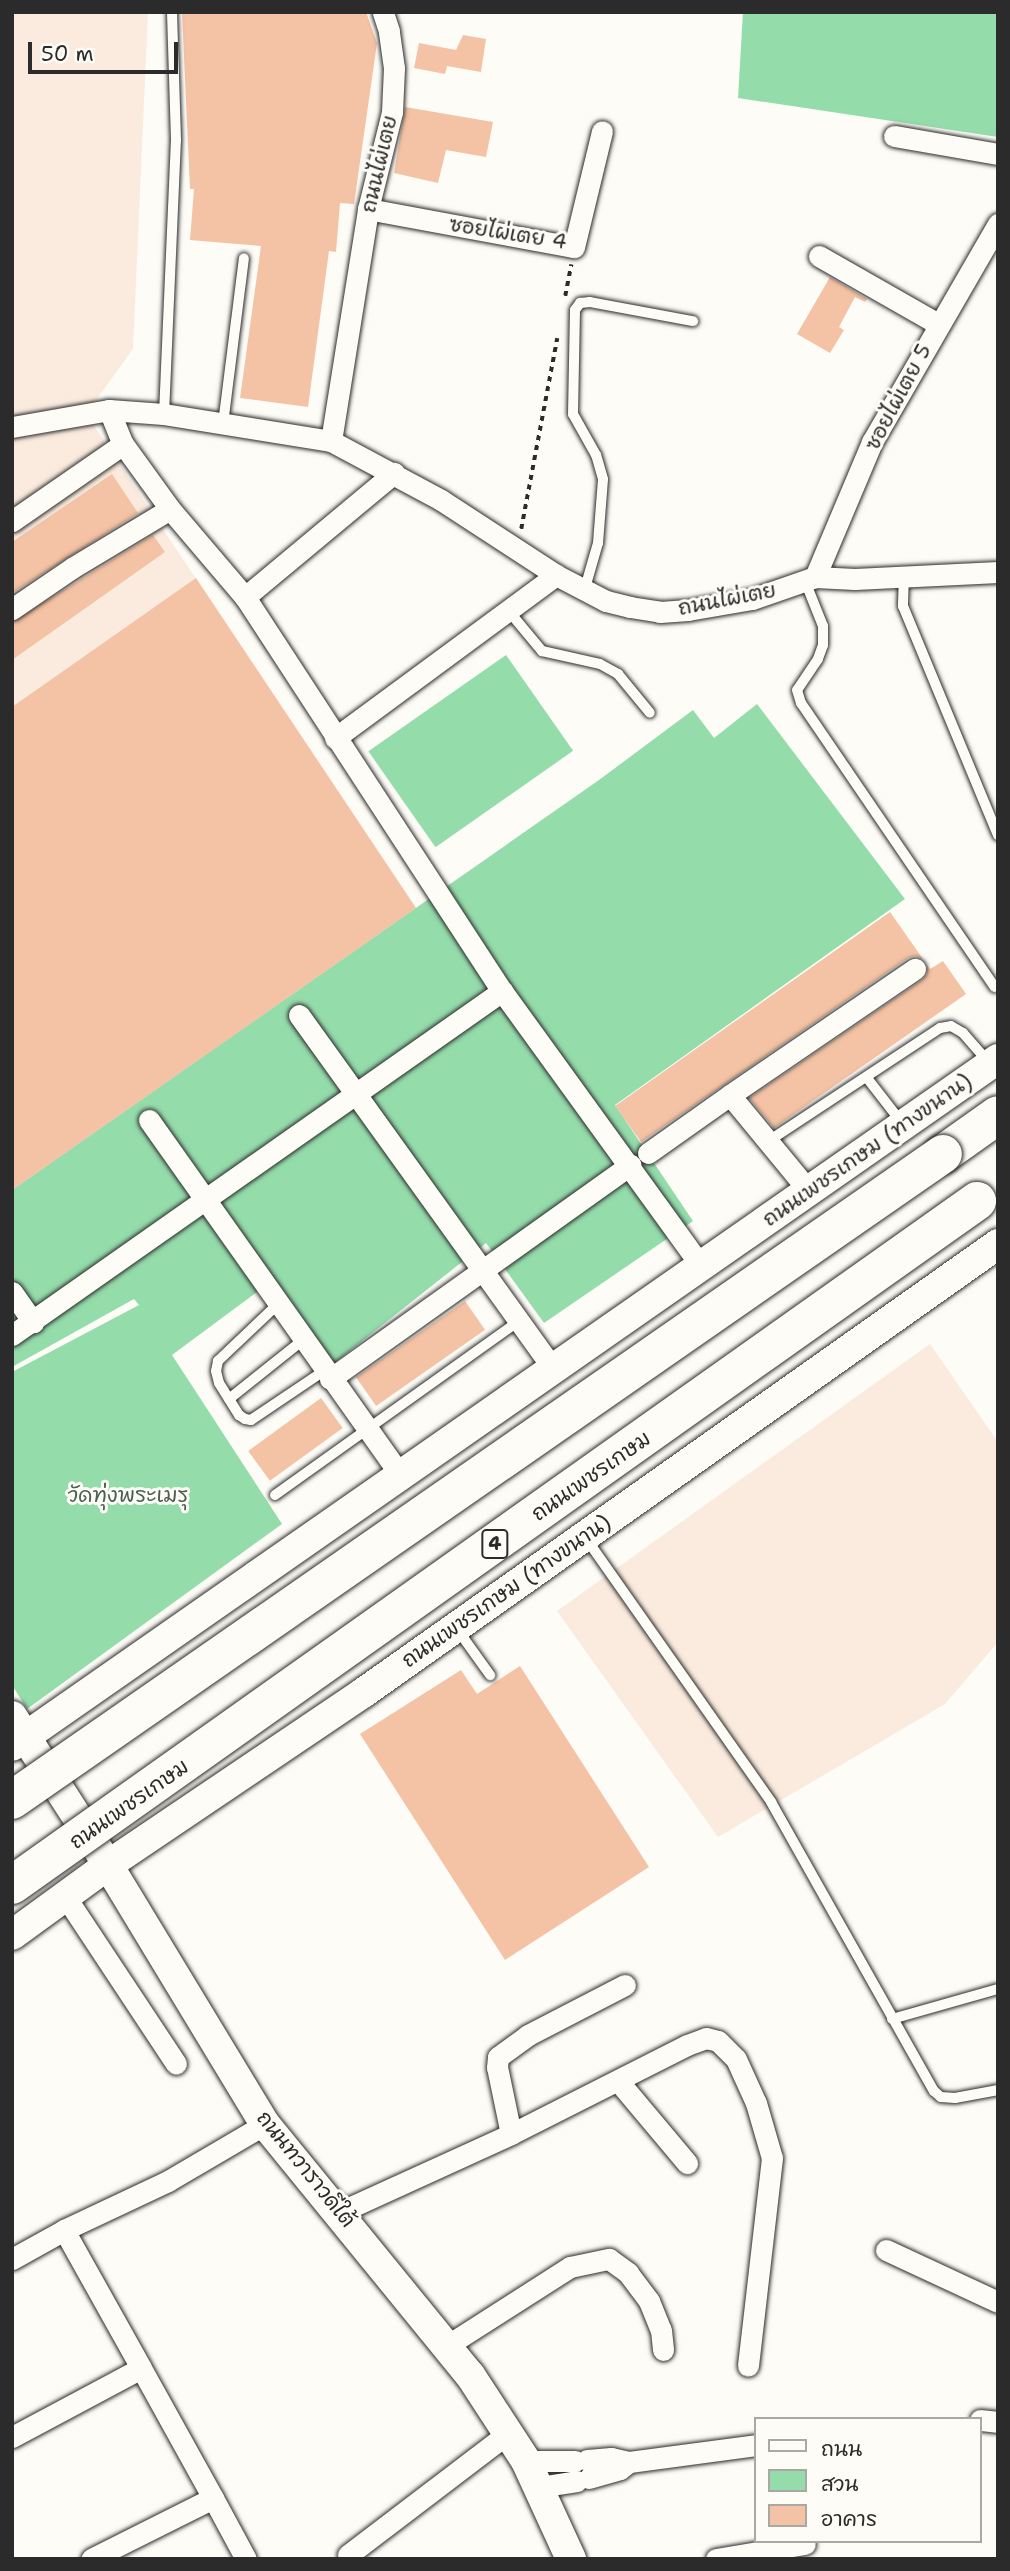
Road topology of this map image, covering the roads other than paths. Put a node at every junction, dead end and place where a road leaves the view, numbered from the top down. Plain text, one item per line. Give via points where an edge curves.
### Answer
1 (172, 12) edge
2 (383, 12) edge
3 (602, 131) dead end
4 (894, 136) dead end
5 (998, 153) edge
6 (368, 209) junction
7 (998, 225) edge
8 (819, 256) dead end
9 (244, 258) dead end
10 (693, 321) dead end
11 (938, 324) junction
12 (109, 410) junction
13 (164, 414) junction
14 (223, 424) junction
15 (12, 427) edge
16 (331, 441) junction
17 (123, 444) junction
18 (394, 473) junction
19 (170, 509) junction
20 (13, 520) edge
21 (998, 572) edge
22 (556, 575) junction
23 (904, 575) junction
24 (810, 579) junction
25 (585, 588) junction
26 (245, 597) junction
27 (12, 609) edge
28 (508, 609) junction
29 (650, 713) dead end
30 (335, 738) junction
31 (998, 835) edge
32 (915, 969) dead end
33 (995, 987) dead end
34 (502, 991) junction
35 (299, 1015) dead end
36 (994, 1061) edge
37 (867, 1078) junction
38 (356, 1095) junction
39 (730, 1095) junction
40 (998, 1115) edge
41 (149, 1120) dead end
42 (904, 1125) junction
43 (767, 1142) junction
44 (639, 1159) junction
45 (809, 1191) junction
46 (987, 1194) edge
47 (205, 1200) junction
48 (998, 1244) edge
49 (701, 1266) junction
50 (482, 1270) junction
51 (12, 1293) edge
52 (278, 1304) junction
53 (519, 1321) junction
54 (33, 1322) junction
55 (12, 1335) edge
56 (303, 1340) junction
57 (554, 1370) junction
58 (327, 1375) junction
59 (229, 1399) junction
60 (367, 1430) junction
61 (401, 1476) junction
62 (275, 1495) dead end
63 (584, 1536) junction
64 (455, 1627) junction
65 (491, 1675) dead end
66 (17, 1733) edge
67 (12, 1800) edge
68 (107, 1865) junction
69 (12, 1885) edge
70 (65, 1896) junction
71 (12, 1935) edge
72 (625, 1985) dead end
73 (998, 1989) edge
74 (892, 2019) junction
75 (176, 2064) dead end
76 (619, 2082) junction
77 (998, 2090) edge
78 (265, 2124) junction
79 (512, 2134) junction
80 (687, 2163) dead end
81 (340, 2212) junction
82 (64, 2230) junction
83 (886, 2250) dead end
84 (12, 2259) edge
85 (998, 2302) edge
86 (448, 2345) junction
87 (663, 2350) dead end
88 (748, 2366) dead end
89 (141, 2368) junction
90 (508, 2433) junction
91 (12, 2437) edge
92 (754, 2445) edge
93 (582, 2470) junction
94 (532, 2474) junction
95 (213, 2498) junction
96 (805, 2544) dead end
97 (348, 2555) dead end
98 (91, 2559) edge
99 (246, 2559) edge
100 (571, 2559) edge
101 (716, 2559) edge

1 - 13 lane via 176,140
2 - 6 street, ถนนไผ่เตย via 394,68 393,112
3 - 6 street, ซอยไผ่เตย 4 via 575,247
4 - 5 street
6 - 16 street, ถนนไผ่เตย
7 - 11 street, ซอยไผ่เตย 5
8 - 11 street
9 - 14 lane
10 - 25 lane via 590,302 580,303 575,310 573,414 596,455 603,479 598,543
11 - 24 street, ซอยไผ่เตย 5 via 872,442
12 - 13 street, ถนนไผ่เตย
12 - 15 street, ถนนไผ่เตย
12 - 17 street
13 - 14 street, ถนนไผ่เตย
14 - 16 street, ถนนไผ่เตย
16 - 18 street, ถนนไผ่เตย
17 - 19 street
17 - 20 street
18 - 22 street, ถนนไผ่เตย
18 - 26 street
19 - 26 street
19 - 27 street
21 - 23 street, ถนนไผ่เตย
22 - 25 street, ถนนไผ่เตย
22 - 28 street
23 - 24 street, ถนนไผ่เตย
23 - 31 lane via 902,606
24 - 25 street, ถนนไผ่เตย via 752,599 660,612 606,601
24 - 33 lane via 823,626 823,645 797,690 801,703
26 - 30 street
28 - 29 lane via 542,651 600,664 618,674
28 - 30 street
30 - 34 street
32 - 39 street
34 - 38 street
34 - 44 street
35 - 38 street
36 - 37 lane via 951,1026 940,1028
36 - 42 main road, ถนนเพชรเกษม (ทางขนาน)
37 - 42 lane
37 - 43 lane
38 - 47 street
38 - 50 street
39 - 43 street
39 - 44 street
40 - 67 highway, bridge
41 - 47 street
42 - 45 main road, ถนนเพชรเกษม (ทางขนาน)
43 - 45 street
44 - 49 street
44 - 50 street
45 - 49 main road, ถนนเพชรเกษม (ทางขนาน)
46 - 69 highway, ถนนเพชรเกษม / 4, bridge
47 - 52 street
47 - 54 street
48 - 63 main road, ถนนเพชรเกษม (ทางขนาน) / 4
49 - 57 main road, ถนนเพชรเกษม (ทางขนาน)
50 - 53 street
50 - 58 street
51 - 54 street
52 - 56 street
52 - 59 lane via 218,1361 219,1383
53 - 57 street
53 - 60 lane
54 - 55 street
56 - 58 street
56 - 59 lane
57 - 61 main road, ถนนเพชรเกษม (ทางขนาน)
58 - 59 lane via 251,1420 239,1415
58 - 60 street
60 - 61 street
60 - 62 lane
61 - 66 main road, ถนนเพชรเกษม (ทางขนาน)
63 - 64 main road, ถนนเพชรเกษม (ทางขนาน) / 4
63 - 74 lane via 771,1802
64 - 65 lane
64 - 68 main road, ถนนเพชรเกษม (ทางขนาน) / 4
66 - 68 main road, ถนนทวาราวดีใต้
68 - 70 main road, ถนนเพชรเกษม (ทางขนาน) / 4
68 - 78 main road, ถนนทวาราวดีใต้
70 - 71 main road, ถนนเพชรเกษม (ทางขนาน) / 4
70 - 75 street
72 - 79 street via 528,2035 498,2057
73 - 74 lane
74 - 77 lane via 942,2097
76 - 79 street
76 - 80 street
76 - 88 street via 706,2038 729,2048 756,2103 772,2158
78 - 81 main road, ถนนทวาราวดีใต้
78 - 82 street via 168,2181
79 - 81 street
81 - 86 main road, ถนนทวาราวดีใต้
82 - 84 street
82 - 89 street
83 - 85 street
86 - 87 street via 570,2267 609,2259 628,2273 649,2301 661,2330
86 - 90 main road, ถนนทวาราวดีใต้
89 - 91 street
89 - 95 street
90 - 94 main road, ถนนทวาราวดีใต้
90 - 97 street
92 - 93 street via 629,2462 620,2469
93 - 94 street
93 - 94 street
94 - 100 main road, ถนนทวาราวดีใต้
95 - 98 street
95 - 99 street
96 - 101 street

